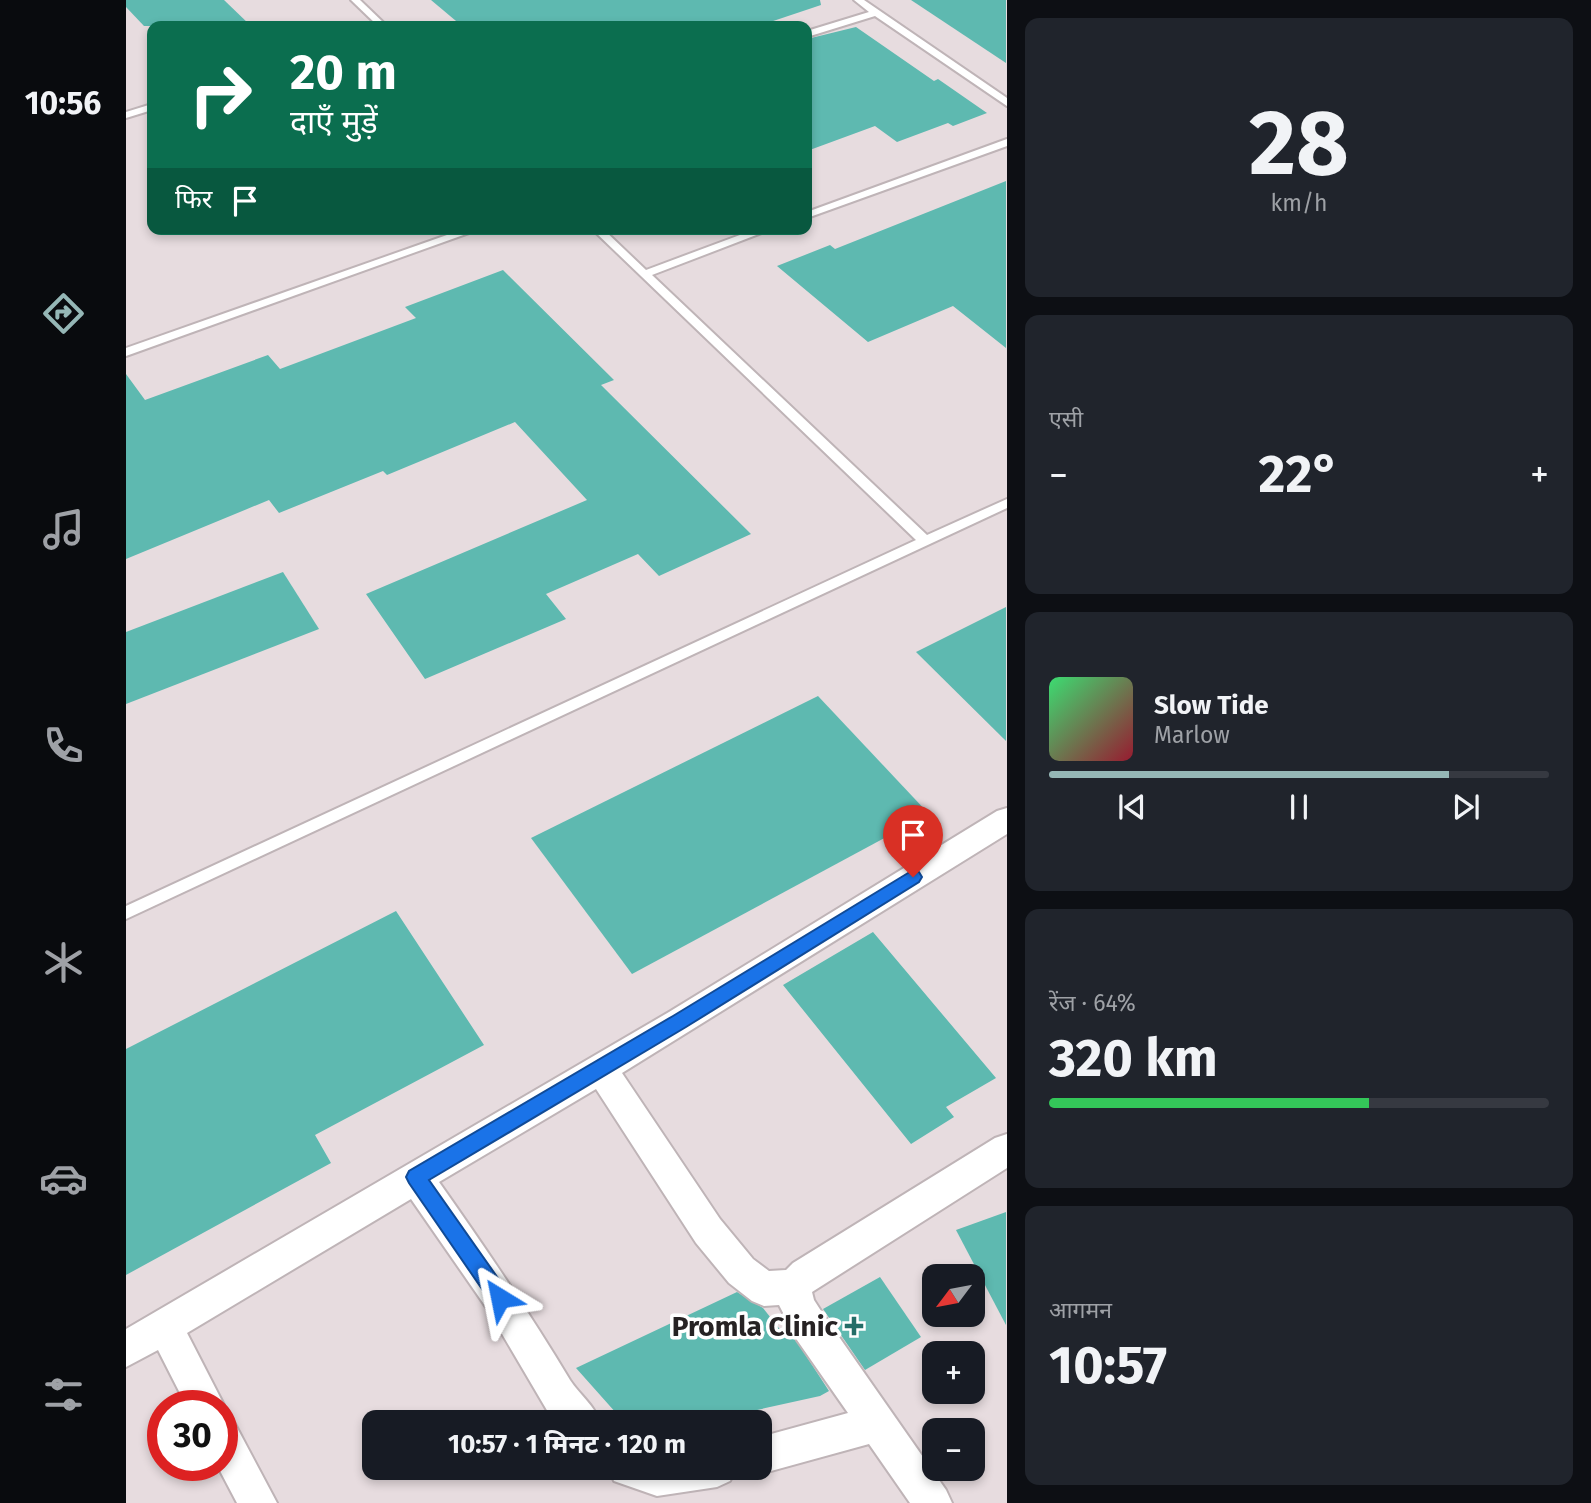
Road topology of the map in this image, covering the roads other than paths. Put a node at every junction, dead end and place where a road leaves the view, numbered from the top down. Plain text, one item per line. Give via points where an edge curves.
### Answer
1 (355, 0) edge
2 (858, 0) edge
3 (876, 13) junction
4 (378, 21) edge
5 (812, 32) edge
6 (1006, 103) edge
7 (147, 109) edge
8 (126, 115) edge
9 (1006, 142) edge
10 (812, 213) edge
11 (458, 235) edge
12 (603, 235) edge
13 (751, 235) edge
14 (644, 274) junction
15 (126, 352) edge
16 (1006, 503) edge
17 (925, 541) junction
18 (1006, 819) edge
19 (126, 913) edge
20 (600, 1067) junction
21 (1006, 1149) edge
22 (416, 1177) junction
23 (794, 1287) junction
24 (164, 1326) junction
25 (126, 1349) edge
26 (198, 1390) edge
27 (571, 1410) edge
28 (878, 1423) junction
29 (772, 1452) edge
30 (238, 1466) edge
31 (258, 1503) edge
32 (933, 1503) edge

1 - 4 lane
2 - 3 lane
3 - 5 lane
3 - 6 lane
7 - 8 lane
9 - 10 lane
11 - 15 lane
12 - 14 lane
13 - 14 lane
14 - 17 lane
16 - 17 lane
17 - 19 lane
18 - 20 street
20 - 22 street
20 - 23 street via 708,1231 741,1271 764,1289
21 - 23 street via 805,1275
22 - 24 street
22 - 27 street
23 - 28 street via 797,1306
24 - 25 street
24 - 26 street
28 - 29 street
28 - 32 street
30 - 31 street

